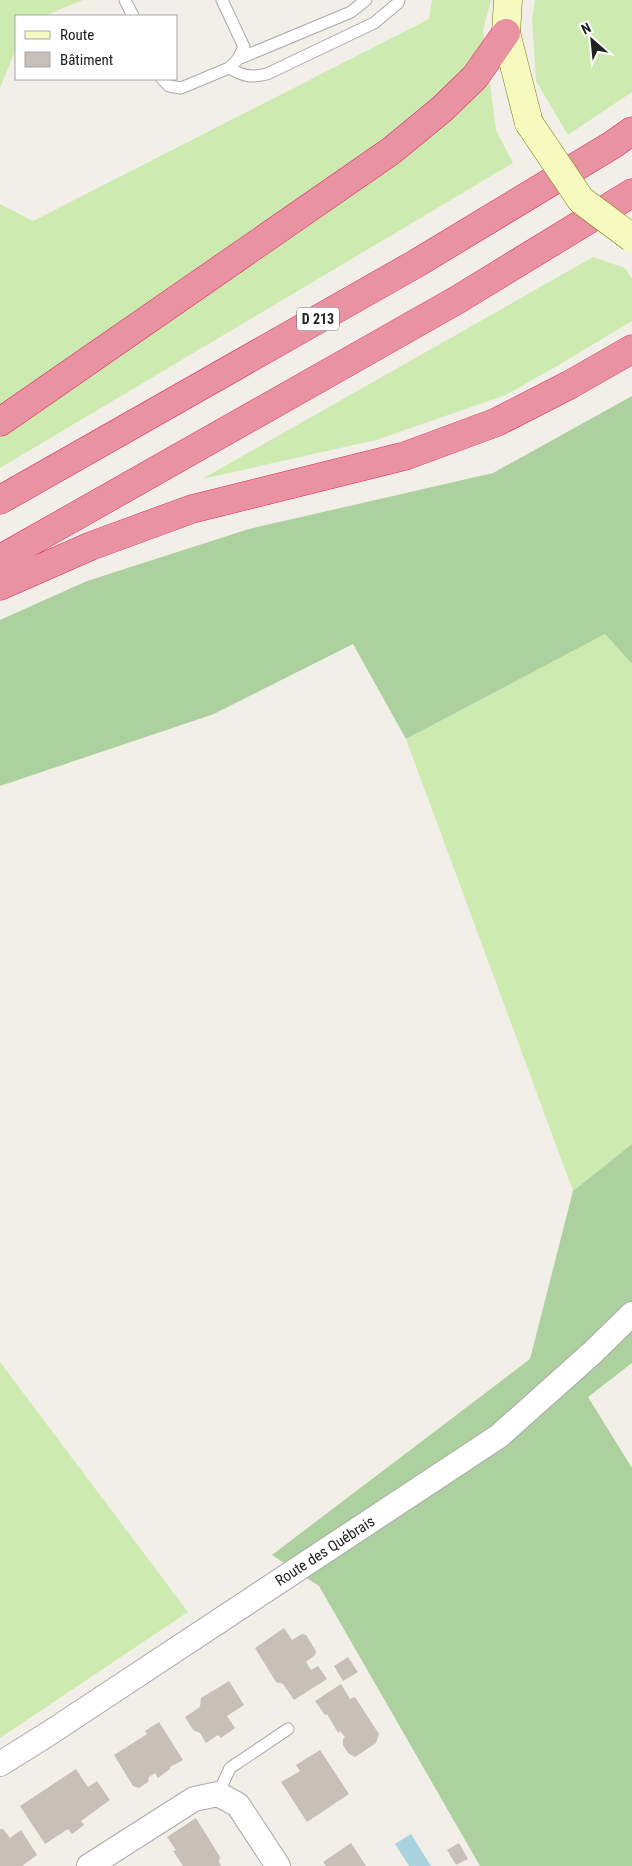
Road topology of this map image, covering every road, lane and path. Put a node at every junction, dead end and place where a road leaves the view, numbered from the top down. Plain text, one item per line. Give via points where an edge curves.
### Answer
1 (125, 0) edge
2 (222, 0) edge
3 (366, 0) edge
4 (399, 0) edge
5 (508, 0) edge
6 (132, 15) edge
7 (506, 33) junction
8 (238, 59) junction
9 (229, 68) junction
10 (163, 80) edge
11 (632, 130) edge
12 (632, 193) edge
13 (632, 238) edge
14 (632, 348) edge
15 (0, 422) edge
16 (0, 500) edge
17 (0, 559) edge
18 (0, 586) edge
19 (632, 1314) edge
20 (288, 1729) dead end
21 (0, 1764) edge
22 (218, 1794) junction
23 (89, 1866) edge
24 (278, 1866) edge

1 - 6 lane
2 - 8 lane via 244,47
3 - 8 lane via 351,12
4 - 9 lane via 374,23 267,74 245,76
5 - 7 main road
7 - 13 main road, bridge via 529,123 581,200
7 - 15 highway via 475,77 442,110 391,151
8 - 9 lane
9 - 10 lane via 181,88 169,86
11 - 16 highway, D 213 via 417,263
12 - 17 highway via 457,300
14 - 18 highway via 497,422 405,456 192,509 91,546
19 - 21 street, Route des Québrais via 499,1436
20 - 22 lane via 230,1768
22 - 23 street via 194,1798
22 - 24 street via 238,1805

